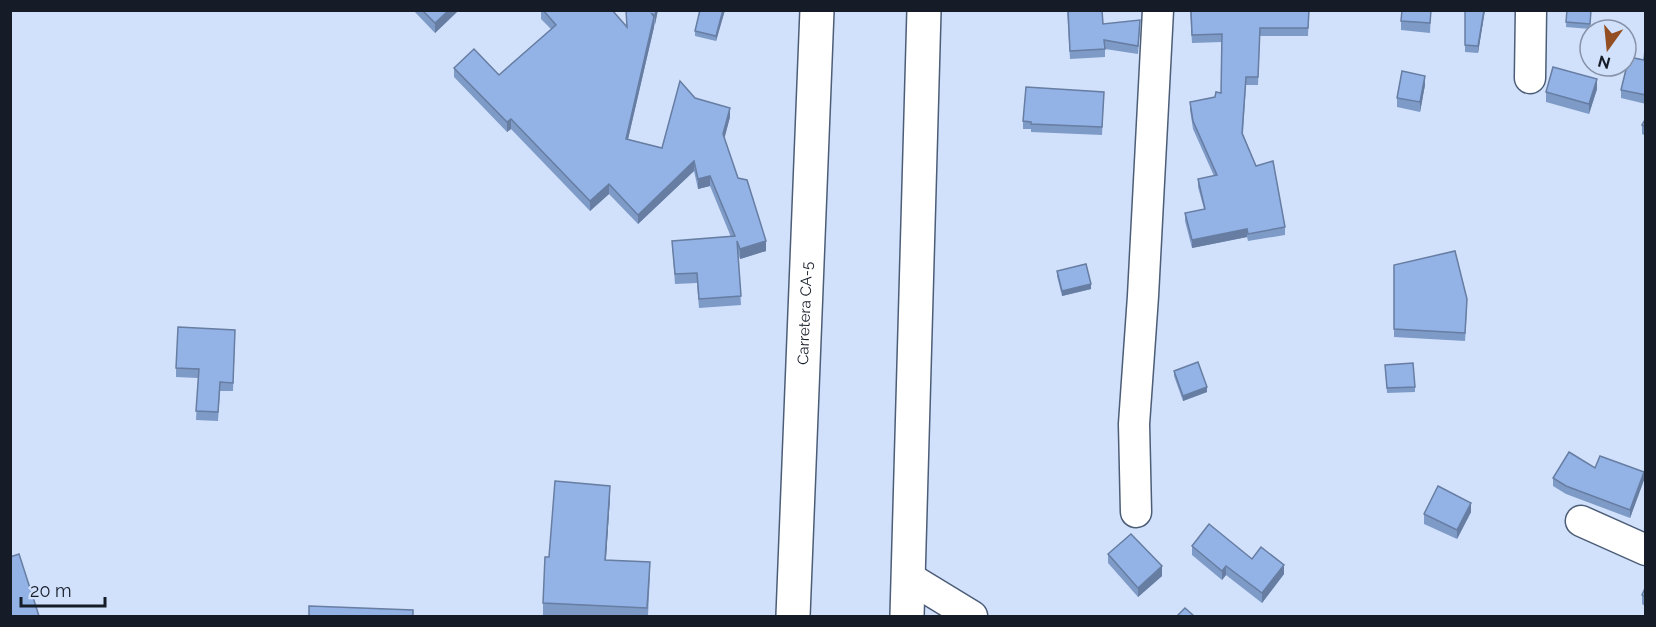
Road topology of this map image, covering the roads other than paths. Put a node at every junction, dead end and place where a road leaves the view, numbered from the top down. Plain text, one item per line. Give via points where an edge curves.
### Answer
1 (817, 10) edge
2 (924, 10) edge
3 (1158, 10) edge
4 (1531, 10) edge
5 (1530, 78) dead end
6 (1136, 512) dead end
7 (1581, 521) dead end
8 (1646, 550) edge
9 (908, 577) junction
10 (793, 616) edge
11 (907, 616) edge
12 (972, 616) edge

1 - 10 highway, Carretera CA-5
2 - 9 highway
3 - 6 street via 1134,424
4 - 5 street
7 - 8 street
9 - 11 highway
9 - 12 street

